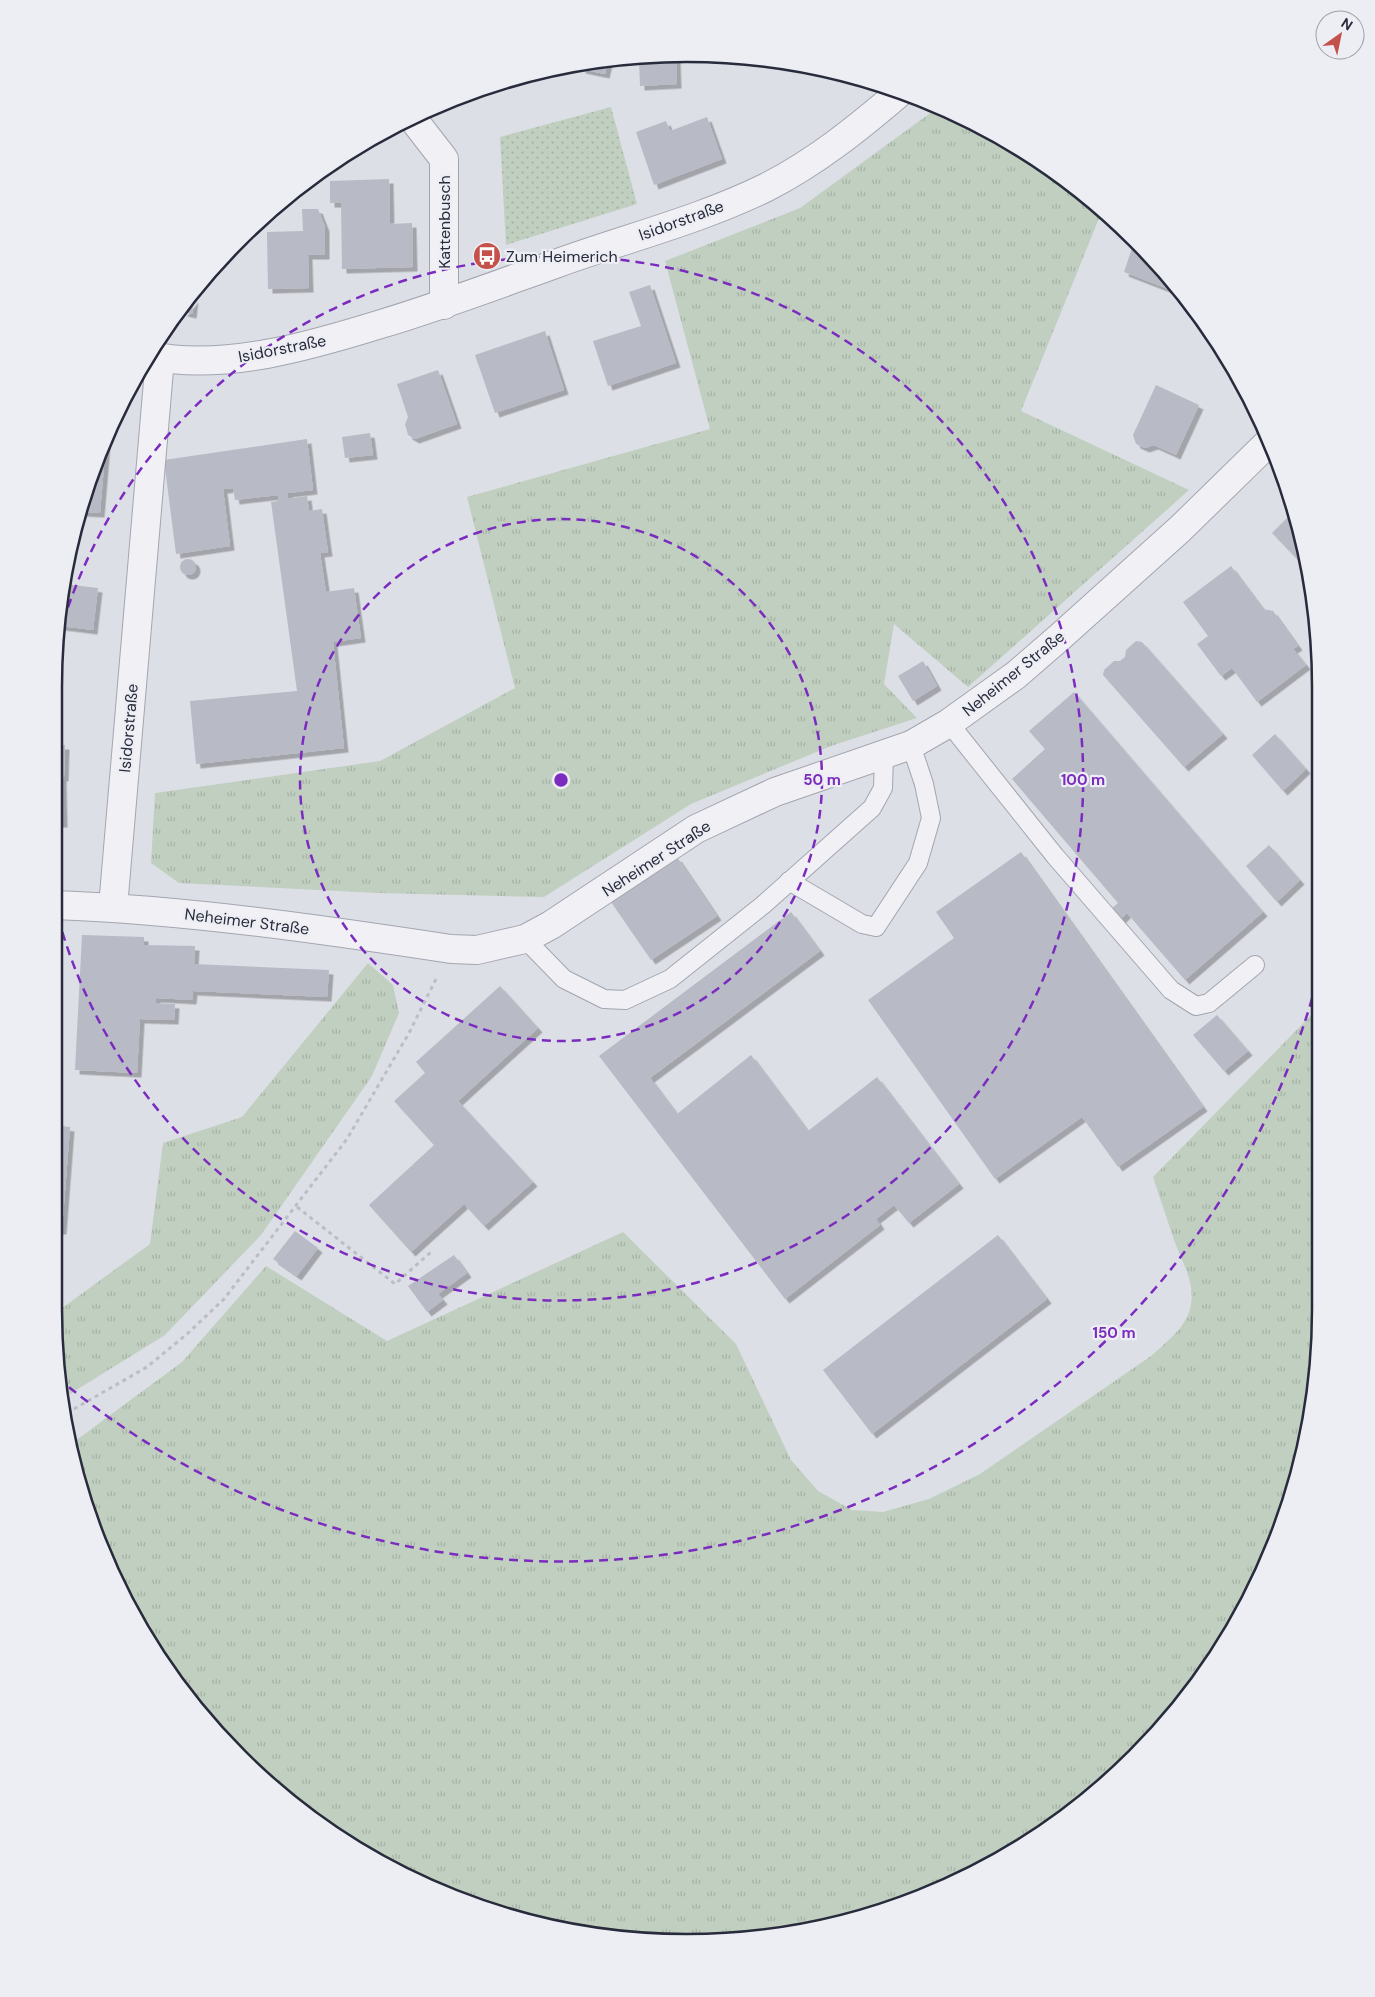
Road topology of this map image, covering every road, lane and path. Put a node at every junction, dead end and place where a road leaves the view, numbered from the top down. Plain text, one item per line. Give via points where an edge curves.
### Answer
1 (893, 98) edge
2 (417, 124) edge
3 (444, 305) junction
4 (157, 357) edge
5 (155, 361) edge
6 (1264, 447) edge
7 (949, 723) junction
8 (910, 745) junction
9 (884, 755) junction
10 (789, 881) junction
11 (62, 905) edge
12 (114, 907) junction
13 (525, 939) junction
14 (451, 949) junction
15 (1255, 965) dead end
16 (297, 1207) junction
17 (432, 1252) dead end
18 (71, 1410) edge

1 - 3 street, Isidorstraße via 818,158 768,186 712,211
2 - 3 street, Kattenbusch via 444,159
3 - 4 street, Isidorstraße via 296,348 224,360
5 - 12 street, Isidorstraße
6 - 7 street, Neheimer Straße via 1180,530 1054,642 1016,675
7 - 8 street, Neheimer Straße
7 - 15 lane via 1055,856 1171,990 1196,1006 1209,1004
8 - 9 street, Neheimer Straße
8 - 10 lane via 924,784 931,818 918,863 876,927 862,924
9 - 10 lane via 883,788 872,808
9 - 13 street, Neheimer Straße via 775,792 696,829
10 - 13 lane via 764,905 670,979 625,1000 604,999 564,979
11 - 12 street, Neheimer Straße
12 - 14 street, Neheimer Straße via 265,922
13 - 14 street, Neheimer Straße via 477,950
14 - 16 path via 409,1033 347,1139
16 - 17 path via 395,1284
16 - 18 path via 224,1299 187,1334 147,1367

